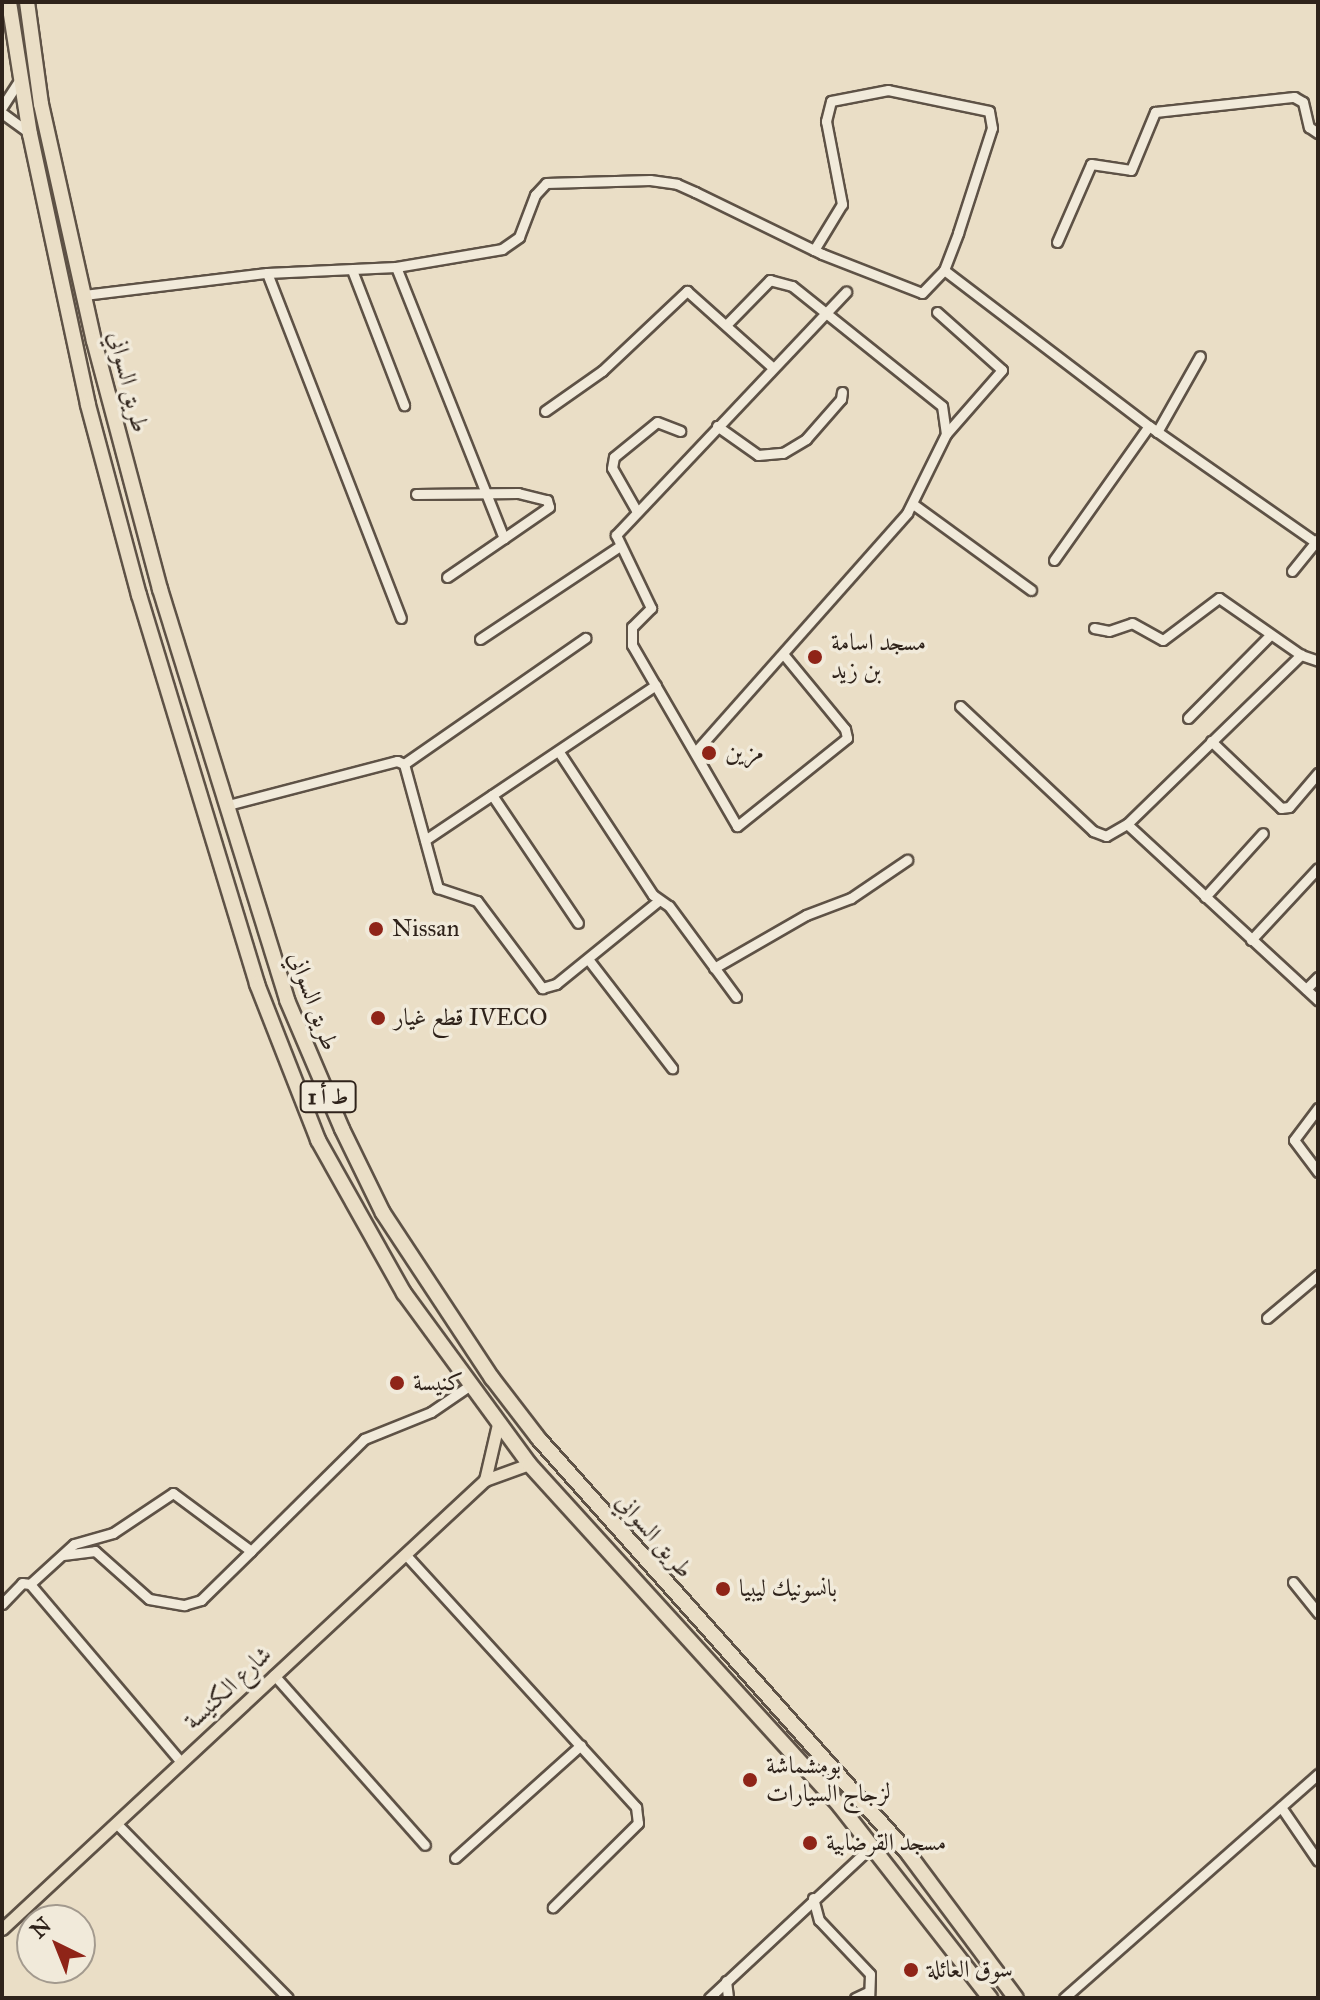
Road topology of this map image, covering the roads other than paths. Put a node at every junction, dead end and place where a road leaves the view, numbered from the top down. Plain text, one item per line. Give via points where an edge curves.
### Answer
1 (9, 2) edge
2 (27, 2) edge
3 (21, 76) junction
4 (2, 107) edge
5 (2, 113) edge
6 (1318, 133) edge
7 (30, 134) junction
8 (1057, 242) dead end
9 (814, 250) junction
10 (396, 267) junction
11 (352, 270) junction
12 (944, 270) junction
13 (267, 273) junction
14 (846, 292) dead end
15 (84, 295) junction
16 (827, 312) junction
17 (937, 312) dead end
18 (728, 323) junction
19 (1200, 356) dead end
20 (773, 368) junction
21 (842, 392) dead end
22 (404, 405) dead end
23 (545, 411) dead end
24 (717, 426) junction
25 (1153, 429) junction
26 (680, 431) dead end
27 (946, 434) junction
28 (416, 494) dead end
29 (486, 495) junction
30 (913, 504) junction
31 (636, 510) junction
32 (504, 538) junction
33 (1317, 542) edge
34 (620, 546) junction
35 (1054, 560) dead end
36 (1292, 571) dead end
37 (447, 577) dead end
38 (1031, 590) dead end
39 (401, 618) dead end
40 (1094, 628) dead end
41 (1270, 635) junction
42 (585, 638) dead end
43 (480, 639) dead end
44 (784, 655) junction
45 (1301, 655) junction
46 (1318, 661) edge
47 (656, 685) junction
48 (960, 706) dead end
49 (1188, 718) dead end
50 (1211, 741) junction
51 (696, 751) junction
52 (559, 752) junction
53 (404, 764) junction
54 (1318, 773) edge
55 (492, 795) junction
56 (228, 805) junction
57 (1127, 824) junction
58 (1263, 833) dead end
59 (425, 840) junction
60 (907, 860) dead end
61 (1318, 868) edge
62 (1205, 897) junction
63 (658, 901) junction
64 (578, 923) dead end
65 (1251, 940) junction
66 (588, 959) junction
67 (714, 968) junction
68 (1318, 977) edge
69 (1306, 989) junction
70 (736, 997) dead end
71 (1318, 1000) edge
72 (672, 1068) dead end
73 (1318, 1108) edge
74 (1318, 1172) edge
75 (1318, 1275) edge
76 (1267, 1318) dead end
77 (469, 1386) junction
78 (498, 1424) junction
79 (529, 1464) junction
80 (485, 1480) junction
81 (251, 1551) junction
82 (405, 1554) junction
83 (60, 1556) junction
84 (1293, 1582) dead end
85 (30, 1584) junction
86 (1314, 1600) edge
87 (2, 1604) edge
88 (1318, 1613) edge
89 (274, 1675) junction
90 (581, 1745) junction
91 (180, 1761) junction
92 (1318, 1774) edge
93 (1281, 1807) junction
94 (116, 1823) junction
95 (425, 1845) dead end
96 (872, 1846) junction
97 (455, 1858) dead end
98 (1318, 1861) edge
99 (813, 1898) junction
100 (553, 1907) dead end
101 (2, 1929) edge
102 (726, 1981) junction
103 (869, 1995) edge
104 (288, 1998) edge
105 (709, 1998) edge
106 (728, 1998) edge
107 (855, 1998) edge
108 (990, 1998) edge
109 (1016, 1998) edge
110 (1064, 1998) edge

1 - 3 highway, طريق السواني / ط أ 1
2 - 15 highway, طريق السواني / ط أ 1 via 41,104
3 - 4 street via 11,100
3 - 7 highway, طريق السواني / ط أ 1
5 - 7 street
6 - 8 street via 1309,127 1303,102 1294,97 1155,112 1131,170 1091,164
7 - 77 highway, طريق السواني / ط أ 1 via 88,405 266,1010 318,1140 359,1217 417,1314
9 - 10 street via 677,184 565,181 546,183 535,195 519,237 502,249
9 - 12 street via 916,293 927,290
9 - 12 street via 842,204 827,108 850,94 903,92 989,111 994,118
10 - 11 street
10 - 29 street
11 - 13 street
11 - 22 street
12 - 25 street
13 - 15 street
13 - 39 street
14 - 16 street
15 - 56 highway, طريق السواني / ط أ 1 via 160,589
16 - 18 street via 792,286 772,279
16 - 20 street
16 - 27 street via 942,406
17 - 27 street via 1002,370
18 - 20 street
18 - 23 street via 687,291 602,371
19 - 25 street
20 - 24 street
21 - 24 street via 806,439 783,453 758,455
24 - 31 street
25 - 33 street
25 - 35 street
26 - 31 street via 657,422 614,457 612,468
27 - 30 street
28 - 29 street
29 - 32 street
29 - 32 street via 540,494 547,500 549,507
30 - 38 street
30 - 44 street
31 - 34 street via 618,530
32 - 37 street
33 - 36 street
34 - 43 street
34 - 47 street via 651,608 632,627 630,638
40 - 41 street via 1109,631 1132,623 1163,640 1219,598
41 - 45 street
41 - 49 street
42 - 53 street
44 - 51 street
44 - 51 street via 847,738 737,826
45 - 46 street
45 - 50 street
47 - 51 street
47 - 52 street
48 - 57 street via 1093,831 1106,836
50 - 54 street via 1281,808 1289,807
50 - 57 street
52 - 55 street
52 - 63 street
53 - 56 street via 397,761
53 - 59 street
55 - 59 street
55 - 64 street
56 - 109 highway, طريق السواني / ط أ 1 via 309,1055 383,1213 436,1298 538,1438 907,1852
57 - 62 street
58 - 62 street
59 - 66 street via 438,888 477,901 542,988
60 - 67 street via 851,898 806,915
61 - 65 street
62 - 65 street
63 - 66 street
63 - 67 street via 669,906
65 - 69 street
66 - 72 street
67 - 70 street
68 - 69 street
69 - 71 street
73 - 74 street via 1294,1140
75 - 76 street
77 - 78 highway, طريق السواني / ط أ 1
77 - 81 street via 431,1412 364,1439
78 - 79 highway, طريق السواني / ط أ 1
78 - 80 main road
79 - 80 main road, شارع الكنيسة
79 - 96 highway, طريق السواني / ط أ 1
80 - 82 main road, شارع الكنيسة
81 - 83 street via 173,1493 113,1533 74,1544
81 - 83 street via 201,1600 184,1605 140,1594 95,1551
82 - 89 main road, شارع الكنيسة
82 - 90 street
83 - 85 street
84 - 86 street
85 - 87 street via 22,1583
85 - 91 street
86 - 88 street
89 - 91 main road, شارع الكنيسة
89 - 95 street
90 - 97 street
90 - 100 street via 636,1807 638,1823
91 - 94 main road, شارع الكنيسة
92 - 93 street
93 - 98 street
93 - 110 street
94 - 101 main road, شارع الكنيسة
94 - 104 street
96 - 99 street
96 - 108 highway, طريق السواني / ط أ 1
99 - 102 street
99 - 103 street via 819,1920 872,1976
102 - 105 street
102 - 106 street
103 - 107 street

